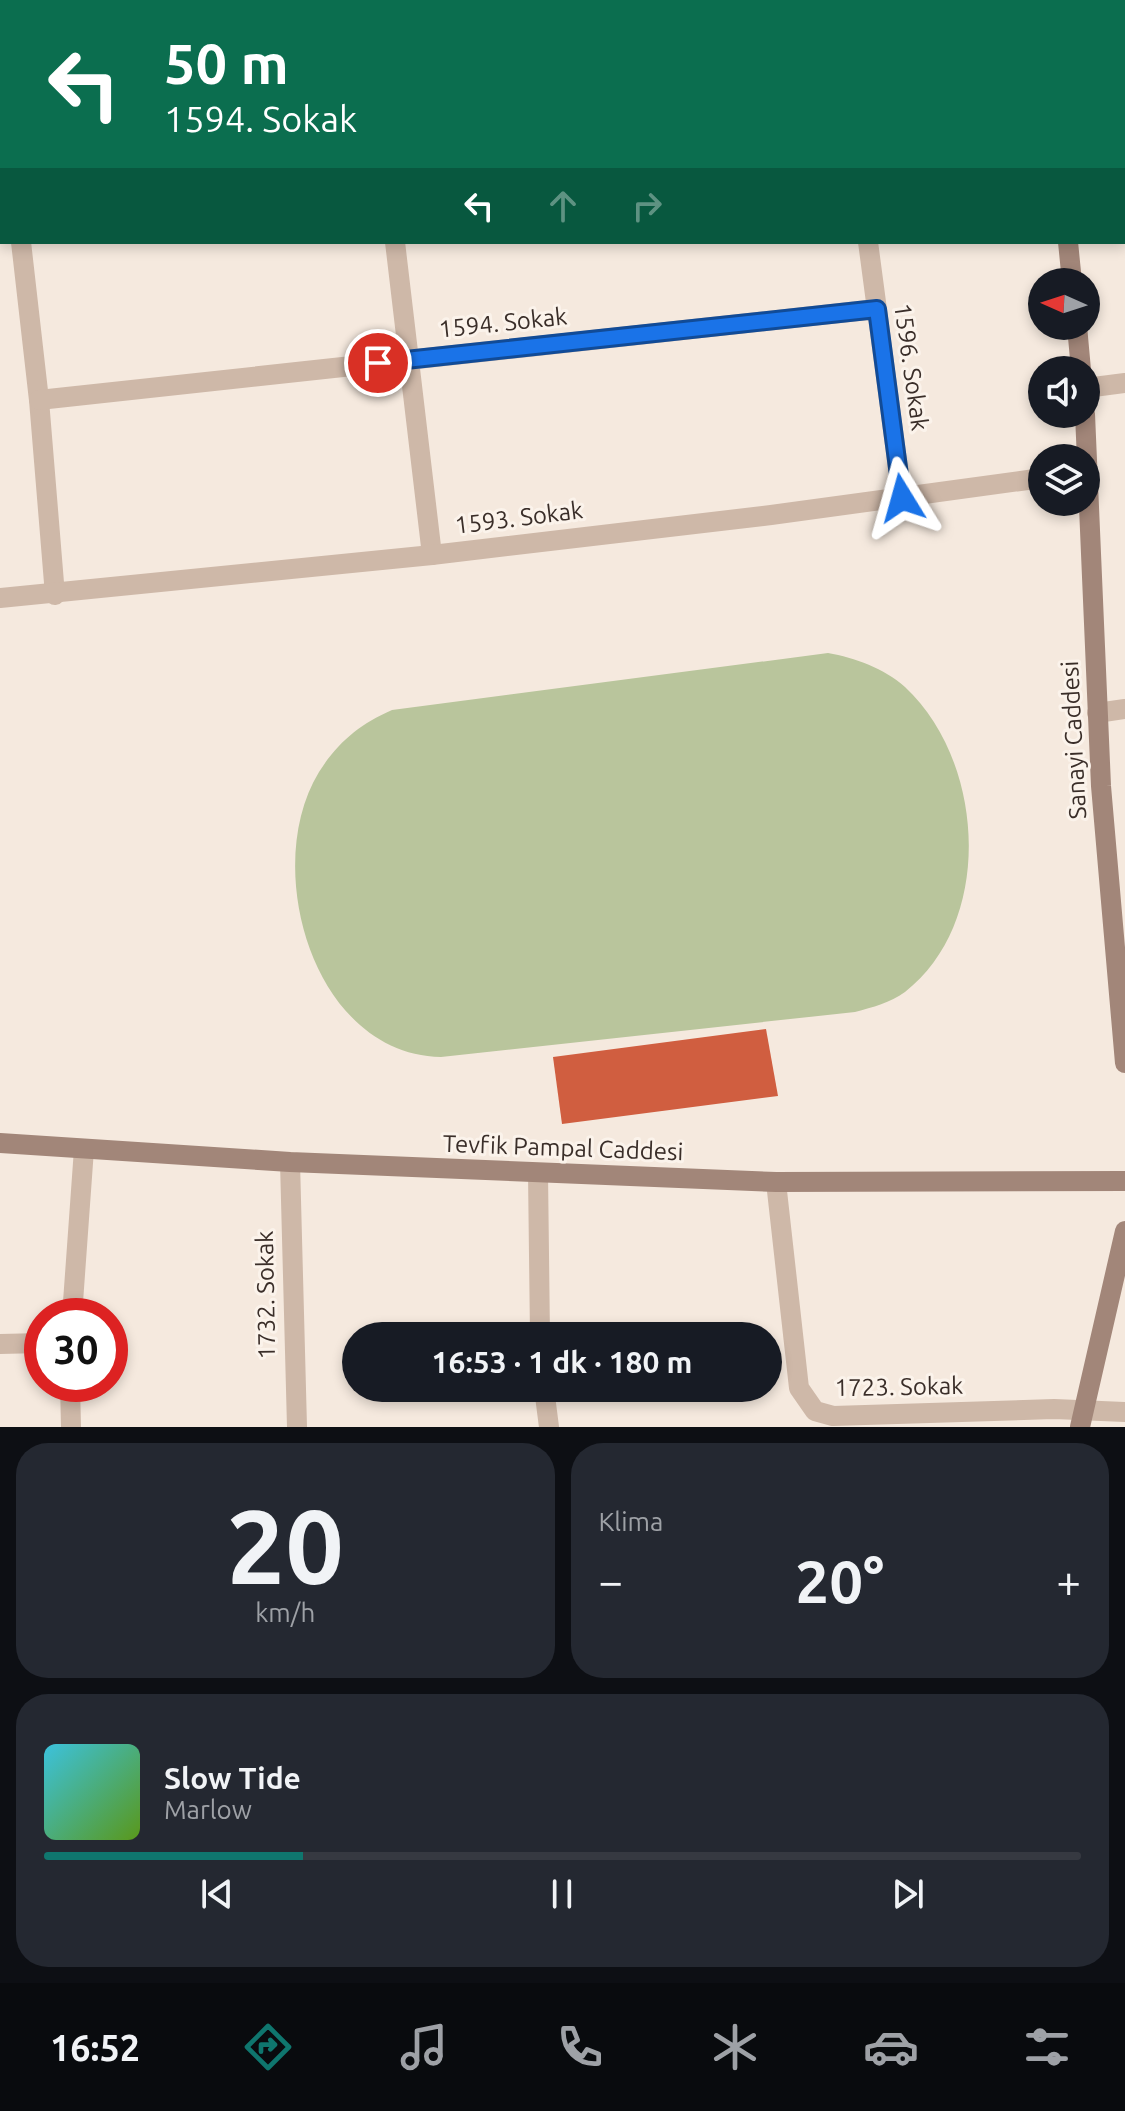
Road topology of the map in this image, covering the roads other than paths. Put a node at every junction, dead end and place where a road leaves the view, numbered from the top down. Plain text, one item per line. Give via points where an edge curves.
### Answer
1 (21, 244) edge
2 (395, 244) edge
3 (868, 244) edge
4 (1068, 244) edge
5 (1071, 268) edge
6 (877, 309) junction
7 (409, 360) junction
8 (1125, 383) edge
9 (1100, 386) edge
10 (39, 400) junction
11 (1028, 480) edge
12 (902, 498) junction
13 (1089, 516) edge
14 (432, 555) junction
15 (55, 595) junction
16 (0, 598) edge
17 (1125, 709) edge
18 (1097, 713) junction
19 (1125, 1063) edge
20 (0, 1143) edge
21 (84, 1149) junction
22 (290, 1162) junction
23 (538, 1173) junction
24 (1125, 1181) edge
25 (776, 1182) junction
26 (1125, 1231) edge
27 (73, 1298) edge
28 (540, 1322) edge
29 (24, 1343) edge
30 (0, 1344) edge
31 (70, 1402) edge
32 (546, 1402) edge
33 (1125, 1412) edge
34 (1082, 1418) edge
35 (71, 1427) edge
36 (297, 1427) edge
37 (549, 1427) edge

1 - 10 street
2 - 7 street
3 - 6 street, 1596. Sokak
4 - 5 street
6 - 7 street, 1594. Sokak
6 - 12 street, 1596. Sokak
7 - 10 street, 1594. Sokak
7 - 14 street
8 - 9 street
10 - 15 street
11 - 12 street, 1593. Sokak
12 - 14 street, 1593. Sokak
13 - 18 street, Sanayi Caddesi
14 - 15 street, 1593. Sokak
15 - 16 street, 1593. Sokak
17 - 18 street
18 - 19 street, Sanayi Caddesi
20 - 21 street, Tevfik Pampal Caddesi
21 - 22 street, Tevfik Pampal Caddesi
21 - 27 street
22 - 23 street, Tevfik Pampal Caddesi
22 - 36 street, 1732. Sokak
23 - 25 street, Tevfik Pampal Caddesi
23 - 28 street
24 - 25 street, Tevfik Pampal Caddesi
25 - 34 street, 1723. Sokak via 799,1388 815,1411 833,1416
26 - 34 street
29 - 30 street
31 - 35 street
32 - 37 street
33 - 34 street, 1723. Sokak

